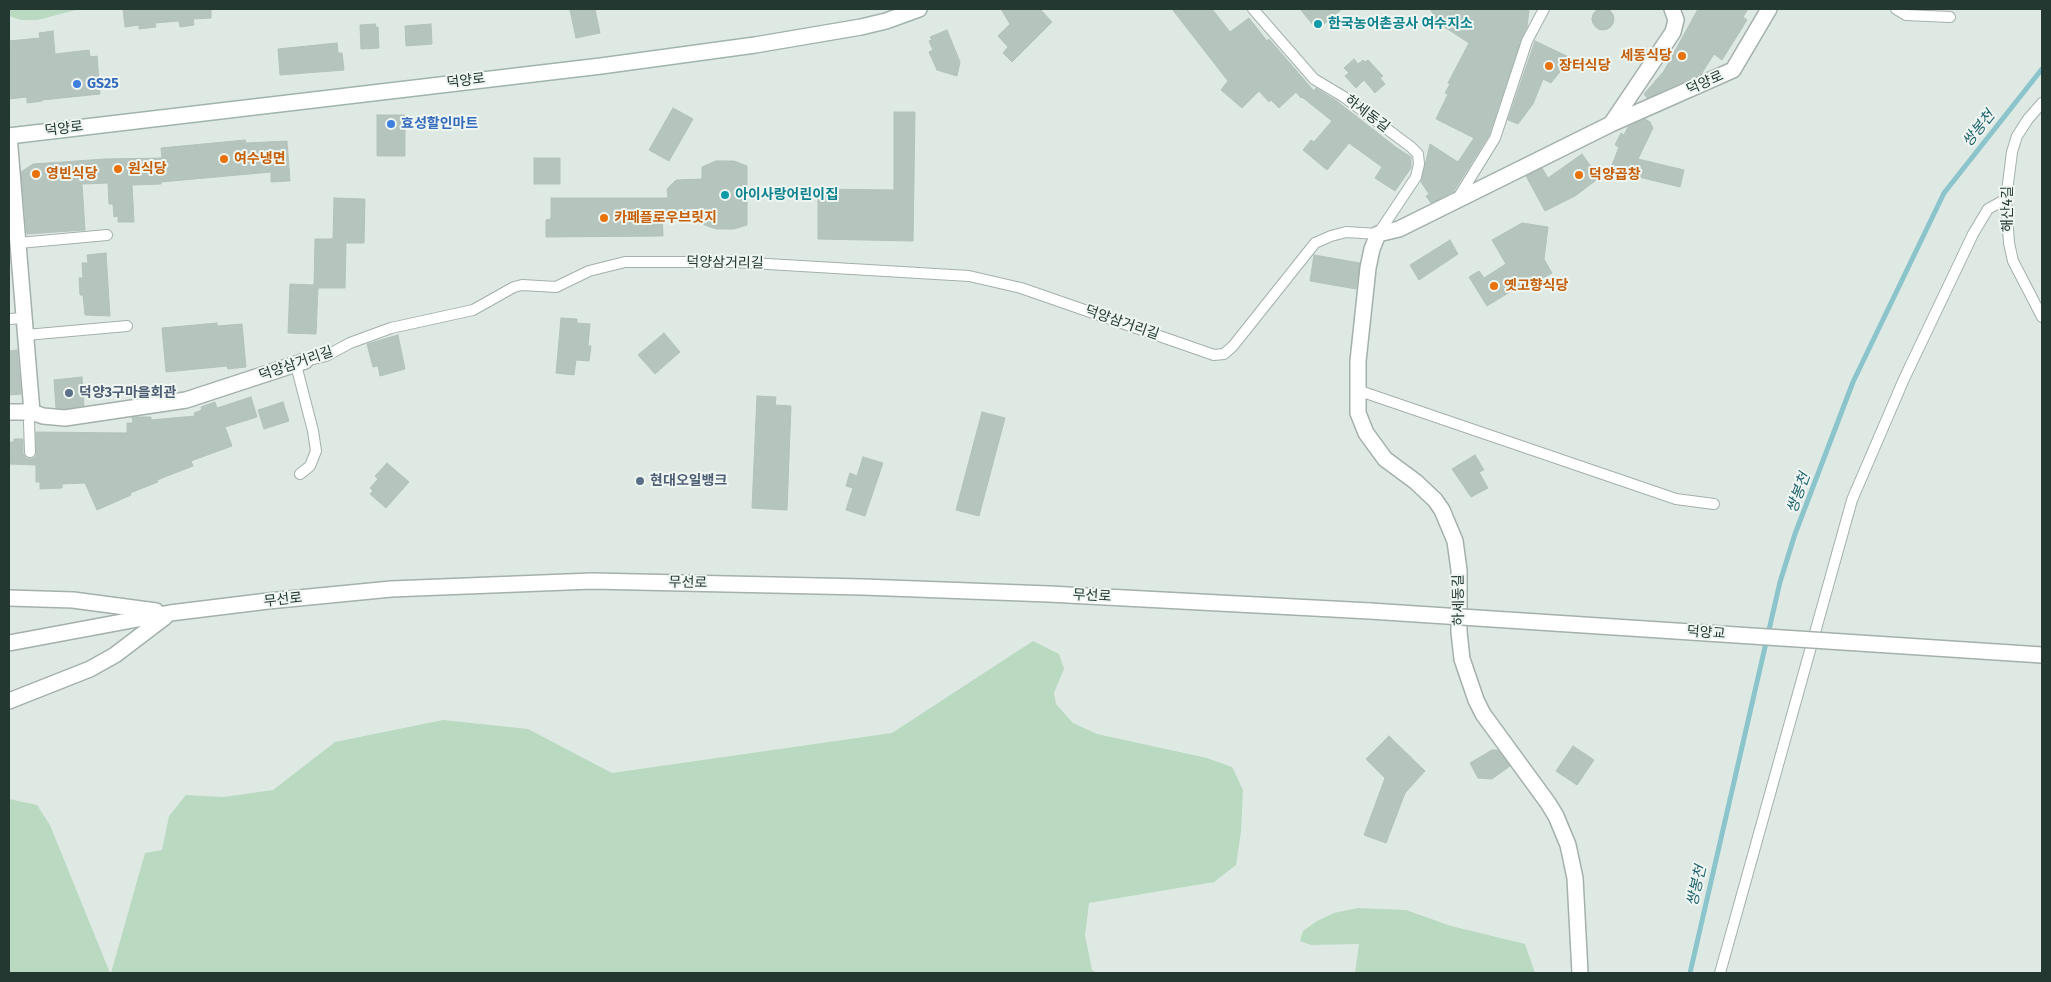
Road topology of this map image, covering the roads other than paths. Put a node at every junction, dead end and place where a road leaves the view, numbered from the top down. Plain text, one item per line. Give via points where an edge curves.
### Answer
1 (919, 9) edge
2 (1254, 9) edge
3 (1544, 9) edge
4 (1769, 9) edge
5 (1896, 9) edge
6 (1677, 12) edge
7 (1950, 17) dead end
8 (2042, 103) edge
9 (1611, 124) junction
10 (9, 136) edge
11 (11, 174) edge
12 (2006, 198) junction
13 (1457, 200) junction
14 (1378, 234) junction
15 (107, 235) dead end
16 (19, 243) junction
17 (2042, 317) edge
18 (25, 318) junction
19 (9, 319) edge
20 (127, 326) dead end
21 (26, 335) junction
22 (300, 363) junction
23 (1357, 390) junction
24 (9, 412) edge
25 (32, 412) junction
26 (30, 452) dead end
27 (300, 474) dead end
28 (1714, 504) dead end
29 (9, 598) edge
30 (1370, 611) joint
31 (170, 613) junction
32 (9, 643) edge
33 (2042, 656) edge
34 (9, 701) edge
35 (1580, 973) edge
36 (1720, 973) edge

1 - 10 street, 덕양로 via 861,27 755,45
2 - 14 lane, 하세동길 via 1314,79 1344,97 1418,154 1416,176
3 - 13 lane via 1525,48 1495,138
4 - 9 street, 덕양로 via 1733,70
5 - 7 lane via 1906,15
6 - 9 street via 1673,32
8 - 12 lane, 해산4길 via 2017,136
9 - 13 street
10 - 11 street
11 - 16 street
12 - 17 lane, 해산4길 via 2013,261
12 - 36 lane via 1988,209 1973,234 1904,379 1852,500
13 - 14 street via 1400,229
14 - 22 lane, 덕양삼거리길 via 1346,232 1315,243 1229,351 1218,355 1021,288 970,276 734,262 625,262 589,271 556,287 514,287 473,310 391,328 326,356
14 - 23 street, 하세동길 via 1368,268
15 - 16 lane
16 - 18 street
18 - 19 lane
18 - 21 street
20 - 21 lane
21 - 25 street
22 - 25 street, 덕양삼거리길 via 186,400 65,418
22 - 27 lane via 316,451 310,466
23 - 28 lane via 1676,499
23 - 35 street, 하세동길 via 1359,418 1372,442 1389,463 1426,490 1449,525 1459,570 1459,632 1469,685 1483,714 1556,816 1568,845 1575,878
24 - 25 street, 덕양삼거리길
25 - 26 lane
29 - 31 street via 73,600
30 - 31 street, 무선로 via 932,589 592,581 390,589
30 - 33 street, 덕양교, bridge
31 - 32 street, 무선로
31 - 34 street via 115,655 90,669

